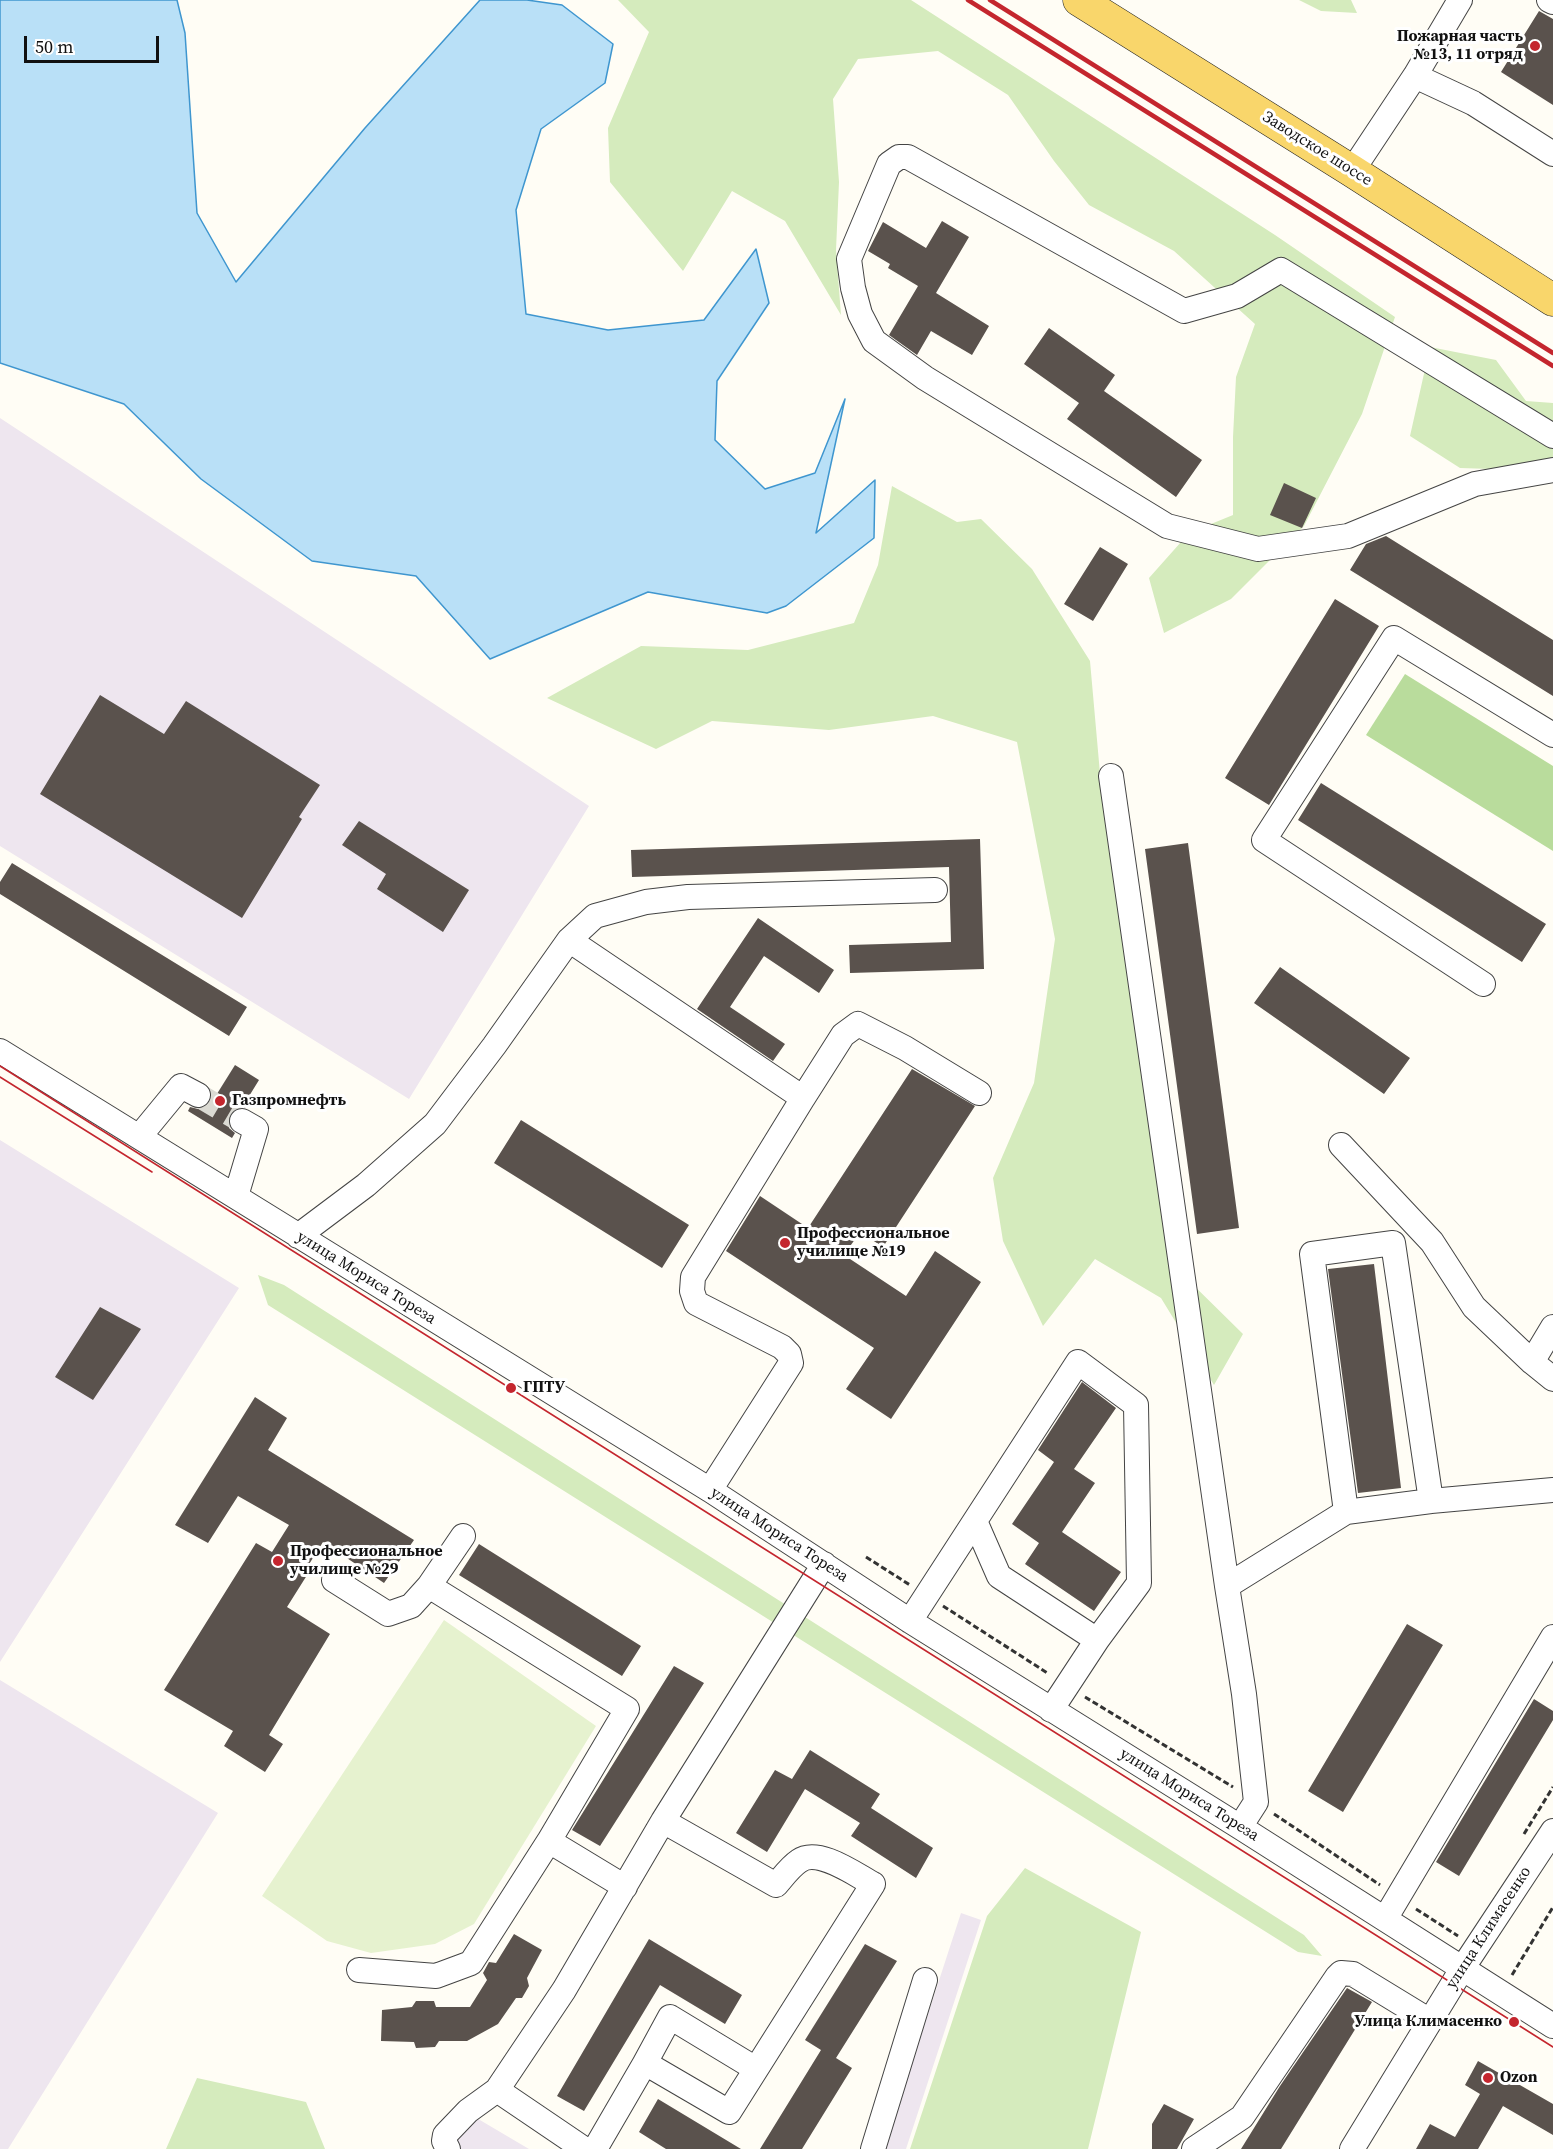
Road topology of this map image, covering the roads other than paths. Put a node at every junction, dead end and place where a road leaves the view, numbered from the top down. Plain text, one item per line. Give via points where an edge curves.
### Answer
1 (1460, 0) edge
2 (1085, 2) edge
3 (1414, 76) junction
4 (1553, 154) edge
5 (1352, 171) junction
6 (1553, 300) edge
7 (1553, 436) edge
8 (1553, 470) edge
9 (1553, 735) edge
10 (1112, 776) dead end
11 (935, 890) dead end
12 (569, 940) junction
13 (1483, 984) dead end
14 (0, 1051) edge
15 (979, 1093) dead end
16 (198, 1095) tunnel mouth
17 (803, 1098) junction
18 (242, 1121) tunnel mouth
19 (139, 1137) junction
20 (1341, 1145) dead end
21 (236, 1196) junction
22 (298, 1236) junction
23 (1553, 1327) edge
24 (1532, 1362) junction
25 (1553, 1378) edge
26 (710, 1490) junction
27 (1553, 1490) edge
28 (1431, 1501) junction
29 (1346, 1512) junction
30 (975, 1521) junction
31 (463, 1536) dead end
32 (824, 1564) junction
33 (334, 1580) dead end
34 (429, 1586) junction
35 (1227, 1586) junction
36 (910, 1621) junction
37 (1553, 1637) edge
38 (1097, 1640) junction
39 (1051, 1710) junction
40 (663, 1821) junction
41 (1240, 1827) junction
42 (1553, 1830) edge
43 (549, 1841) junction
44 (625, 1887) junction
45 (1385, 1920) junction
46 (1462, 1969) junction
47 (360, 1970) dead end
48 (925, 1980) dead end
49 (1430, 2021) junction
50 (1553, 2026) edge
51 (645, 2063) junction
52 (756, 2068) junction
53 (497, 2090) junction
54 (448, 2149) edge
55 (584, 2149) edge
56 (595, 2149) edge
57 (873, 2149) edge
58 (1194, 2149) edge
59 (1352, 2149) edge

1 - 3 street
2 - 5 main road, Заводское шоссе
3 - 4 street via 1473,103
3 - 5 street
5 - 6 main road, Заводское шоссе
7 - 8 street via 1281,270 1237,296 1184,311 908,158 898,157 889,164 849,259 860,314 874,341 925,378 1167,526 1258,549 1348,536 1475,484
9 - 13 street via 1394,638 1264,840
10 - 35 street
11 - 12 street via 688,897 646,902 595,916
12 - 17 street
12 - 22 street via 435,1124 366,1185
14 - 19 street, улица Мориса Тореза
15 - 17 street via 858,1024 843,1035
16 - 19 street via 181,1086
17 - 26 street via 693,1277 696,1303 782,1347 791,1363
18 - 21 street via 256,1129
19 - 21 street, улица Мориса Тореза
20 - 24 street via 1432,1242 1473,1307
21 - 22 street, улица Мориса Тореза
22 - 26 street, улица Мориса Тореза
23 - 24 street
24 - 25 street
26 - 32 street, улица Мориса Тореза
27 - 28 street
28 - 29 street
28 - 29 street via 1393,1243 1312,1254
29 - 35 street
30 - 36 street
30 - 38 street via 999,1576
30 - 38 street via 1078,1362 1136,1405 1139,1583
31 - 34 street
32 - 36 street, улица Мориса Тореза
32 - 40 street
33 - 34 street via 388,1614 411,1606
34 - 43 street via 627,1709
35 - 41 street via 1256,1802
36 - 39 street, улица Мориса Тореза
37 - 45 street
38 - 39 street
39 - 41 street, улица Мориса Тореза
40 - 44 street
40 - 52 street via 776,1885 800,1859 814,1857 831,1861 873,1884
41 - 45 street, улица Мориса Тореза
42 - 46 street, улица Климасенко
43 - 44 street
43 - 47 street via 471,1963 436,1976
44 - 53 street
45 - 46 street, улица Мориса Тореза
46 - 49 street, улица Климасенко
46 - 50 street, улица Мориса Тореза
48 - 57 street
49 - 58 street via 1353,1974 1341,1973 1242,2117
49 - 59 street, улица Климасенко
51 - 52 street via 729,2112
51 - 52 street via 670,2017
51 - 56 street
53 - 54 street via 468,2111 445,2135
53 - 55 street

